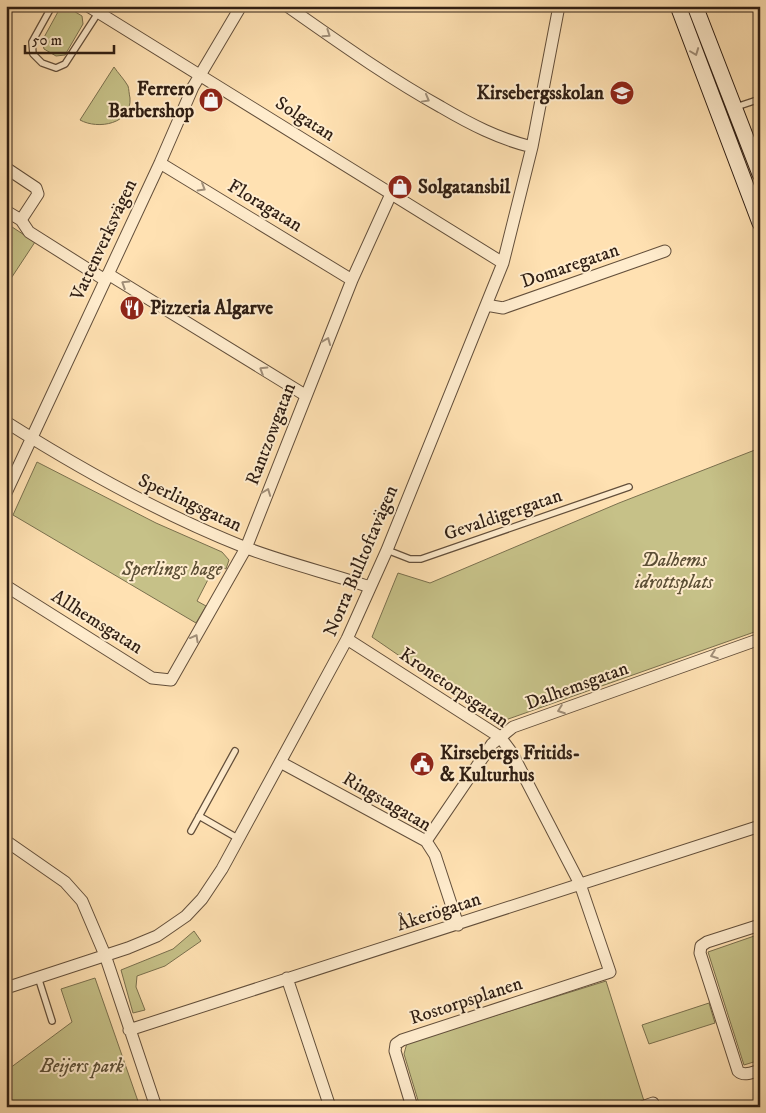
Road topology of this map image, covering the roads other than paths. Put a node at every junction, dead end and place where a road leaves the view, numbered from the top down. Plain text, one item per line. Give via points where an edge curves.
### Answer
1 (52, 6) edge
2 (241, 6) edge
3 (287, 6) edge
4 (559, 6) edge
5 (678, 6) edge
6 (695, 6) edge
7 (93, 9) edge
8 (200, 74) junction
9 (760, 99) edge
10 (734, 108) junction
11 (532, 147) junction
12 (160, 163) junction
13 (6, 168) edge
14 (760, 174) edge
15 (391, 194) junction
16 (6, 211) edge
17 (21, 220) junction
18 (760, 223) edge
19 (665, 251) dead end
20 (503, 263) junction
21 (107, 276) junction
22 (352, 280) junction
23 (486, 305) junction
24 (305, 396) junction
25 (6, 422) edge
26 (32, 438) junction
27 (629, 487) dead end
28 (6, 493) edge
29 (246, 548) junction
30 (387, 550) junction
31 (6, 586) edge
32 (370, 587) junction
33 (347, 639) junction
34 (760, 639) edge
35 (171, 680) joint
36 (500, 737) junction
37 (235, 751) dead end
38 (276, 766) junction
39 (199, 816) junction
40 (760, 826) edge
41 (190, 831) dead end
42 (238, 839) junction
43 (6, 841) edge
44 (426, 841) junction
45 (580, 884) junction
46 (458, 925) junction
47 (760, 925) edge
48 (105, 955) junction
49 (610, 972) joint
50 (38, 977) junction
51 (287, 978) junction
52 (6, 988) edge
53 (52, 1020) dead end
54 (129, 1030) junction
55 (760, 1070) edge
56 (654, 1105) edge
57 (156, 1107) edge
58 (330, 1107) edge
59 (412, 1107) edge
60 (642, 1107) edge

1 - 7 lane via 32,42 33,54 42,63 56,68 65,64
2 - 8 street, Vattenverksvägen
3 -> 11 street via 410,90 481,130
4 - 11 street, Norra Bulltoftavägen
5 -> 18 main road
6 - 10 main road
7 - 8 street, Solgatan
8 - 12 street, Vattenverksvägen
8 - 15 street, Solgatan
9 - 10 lane
10 - 14 main road
11 - 20 street, Norra Bulltoftavägen
12 - 21 street, Vattenverksvägen
12 -> 22 street, Floragatan
13 - 17 street via 36,188 38,194
15 - 20 street, Solgatan
15 - 22 street, Rantzowgatan
16 - 17 street
17 - 21 street via 29,232
19 - 23 street, Domaregatan via 503,308
20 - 23 street, Norra Bulltoftavägen
24 -> 21 street
21 - 26 street, Vattenverksvägen
24 -> 22 street, Rantzowgatan
23 - 30 street, Norra Bulltoftavägen
29 -> 24 street, Rantzowgatan
25 - 26 street, Sperlingsgatan
26 - 28 street, Vattenverksvägen
26 - 29 street, Sperlingsgatan via 132,496
27 - 30 lane, Gevaldigergatan via 421,559 410,559
29 - 32 street, Sperlingsgatan
35 -> 29 street, Rantzowgatan
30 - 32 street, Norra Bulltoftavägen
31 - 35 street, Allhemsgatan via 152,678
32 - 33 street, Norra Bulltoftavägen
33 - 36 street, Kronetorpsgatan
33 - 38 street, Norra Bulltoftavägen
34 -> 36 street, Dalhemsgatan via 513,727
36 - 44 street, Dalhemsgatan
36 - 45 street, Kronetorpsgatan via 512,753
37 - 39 lane
38 - 42 street, Norra Bulltoftavägen
38 - 44 street, Ringstagatan
39 - 41 lane
39 - 42 lane
40 - 45 street, Åkerögatan
42 - 48 street, Norra Bulltoftavägen via 202,899 186,916 156,936
43 - 48 street via 76,893 90,915
44 - 46 street, Ringstagatan via 435,856
45 - 46 street, Åkerögatan
45 - 49 street, Kronetorpsgatan
46 - 51 street, Åkerögatan
47 - 55 street via 707,942 701,946 700,952 738,1071 746,1074
48 - 50 street, Norra Bulltoftavägen
48 - 54 street
49 - 59 street, Rostorpsplanen via 396,1044 394,1051
50 - 52 street, Norra Bulltoftavägen
50 - 53 lane
51 - 54 street, Åkerögatan
51 - 58 street
54 - 57 street
56 - 60 street

